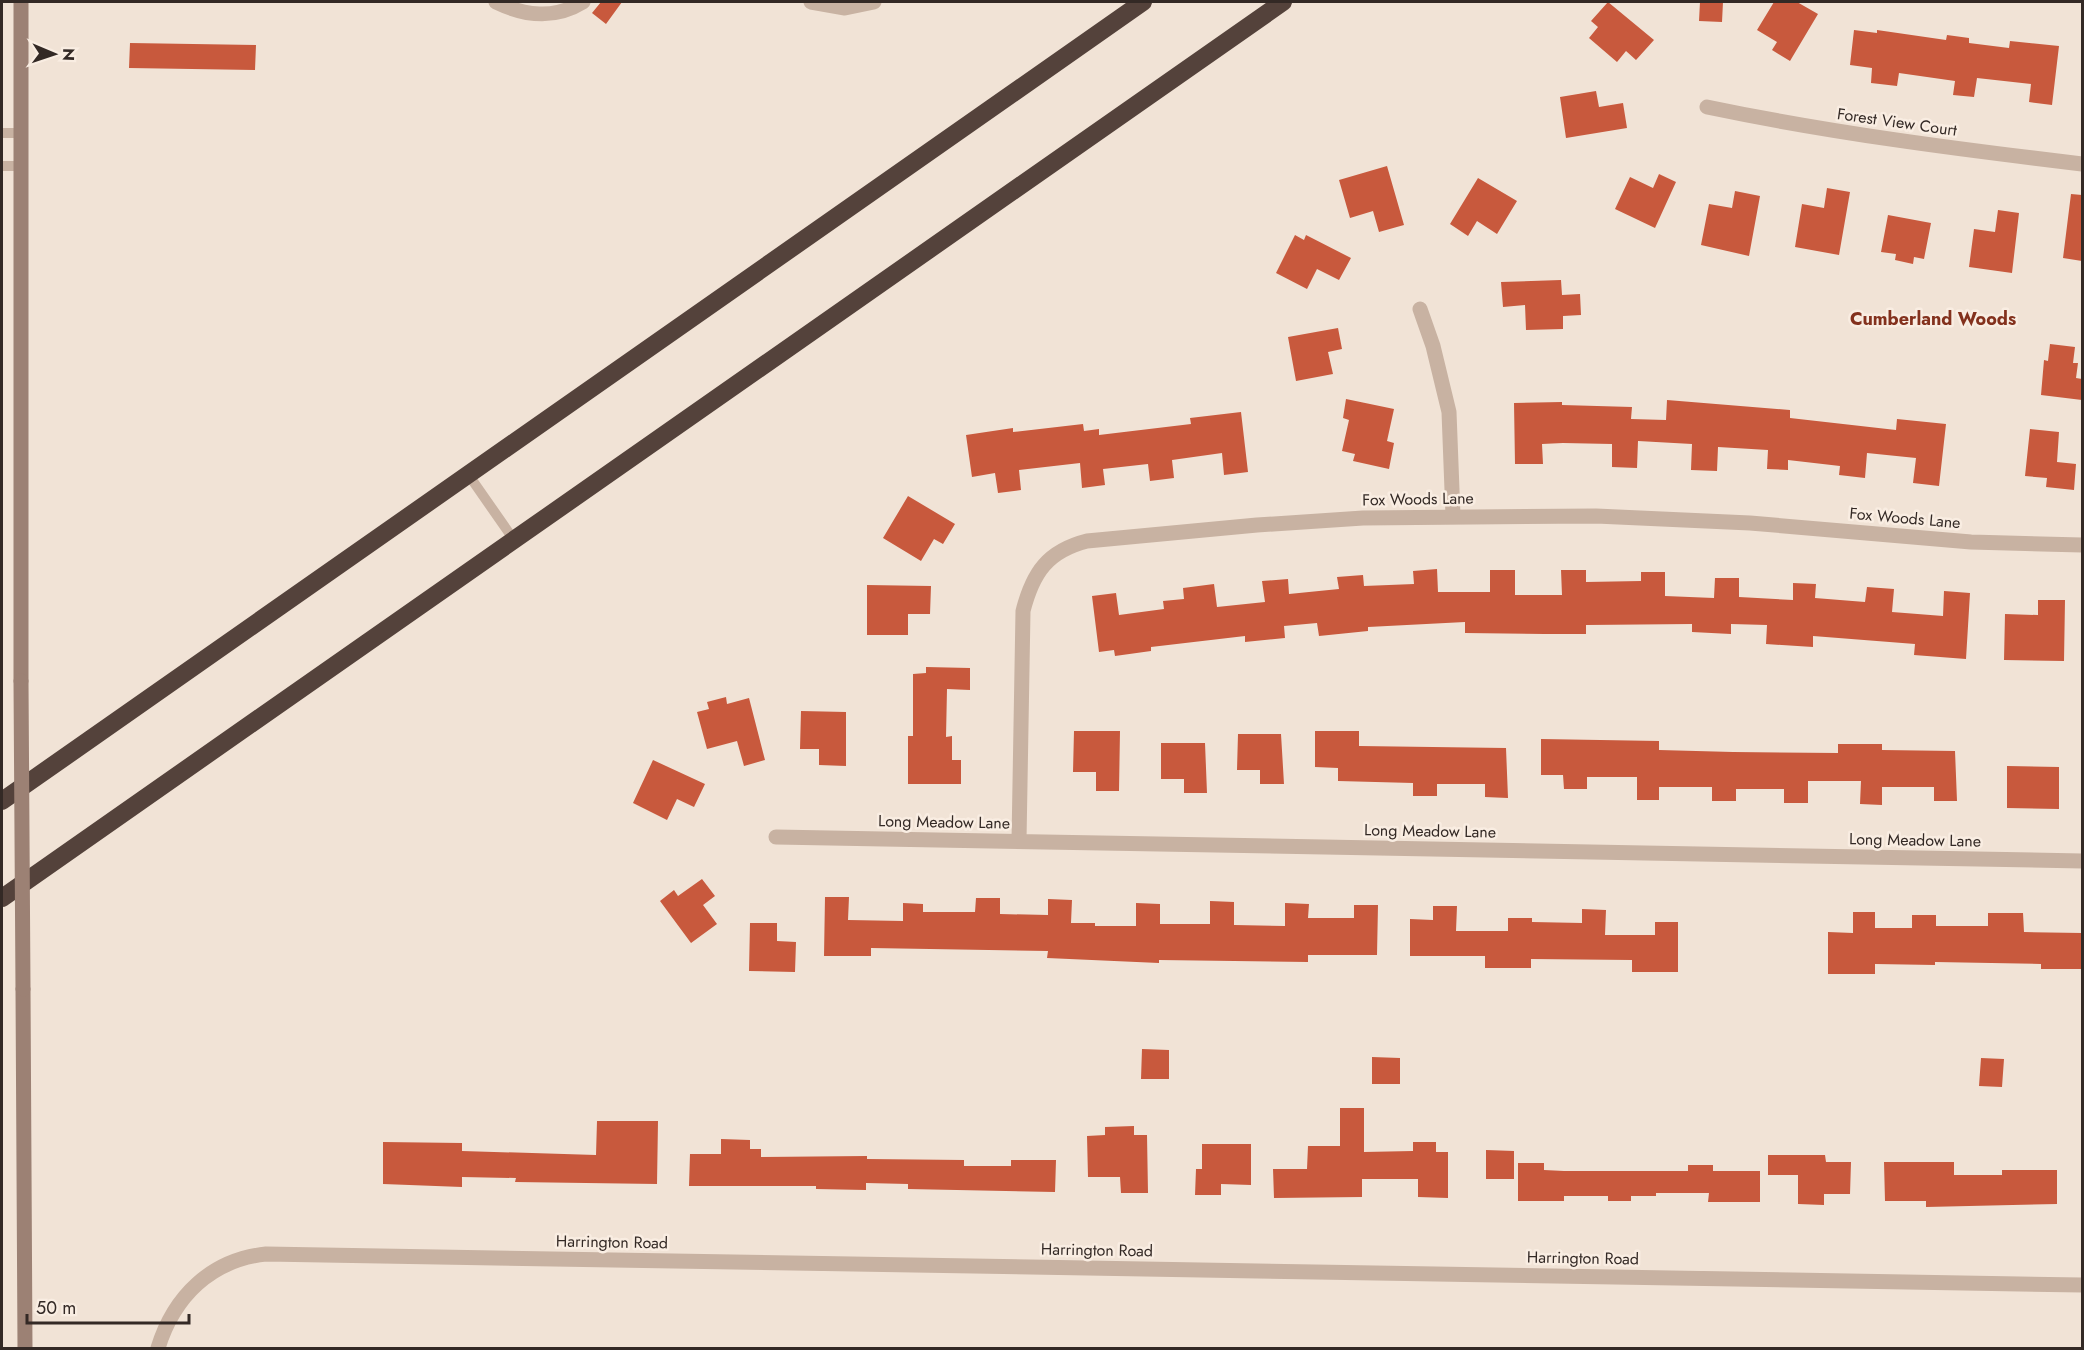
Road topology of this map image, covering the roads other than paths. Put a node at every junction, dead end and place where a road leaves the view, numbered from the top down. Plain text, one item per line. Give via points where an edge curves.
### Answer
1 (21, 2) edge
2 (496, 2) edge
3 (583, 2) edge
4 (811, 2) edge
5 (874, 2) edge
6 (1143, 2) edge
7 (1283, 2) edge
8 (1707, 106) dead end
9 (2, 133) edge
10 (21, 133) junction
11 (2082, 164) edge
12 (2, 166) edge
13 (21, 166) junction
14 (1420, 309) dead end
15 (468, 474) junction
16 (1453, 516) junction
17 (514, 540) junction
18 (2082, 545) edge
19 (2, 801) edge
20 (776, 837) dead end
21 (1019, 841) junction
22 (2082, 861) edge
23 (2, 898) edge
24 (2082, 1285) edge
25 (25, 1348) edge
26 (158, 1348) edge

1 - 10 main road
2 - 3 street via 530,15 567,10
4 - 5 street via 845,8
6 - 15 highway
7 - 17 highway
8 - 11 street, Forest View Court via 1897,141
9 - 10 lane
10 - 13 main road
12 - 13 lane
13 - 25 main road, bridge
14 - 16 street via 1449,412
15 - 17 lane
15 - 19 highway
16 - 18 street, Fox Woods Lane via 1671,519 1971,542
16 - 21 street, Fox Woods Lane via 1257,525 1087,541 1065,547 1047,561 1033,580 1023,611
17 - 23 highway
20 - 21 street, Long Meadow Lane
21 - 22 street, Long Meadow Lane
24 - 26 street, Harrington Road via 266,1254 244,1257 206,1274 174,1309

